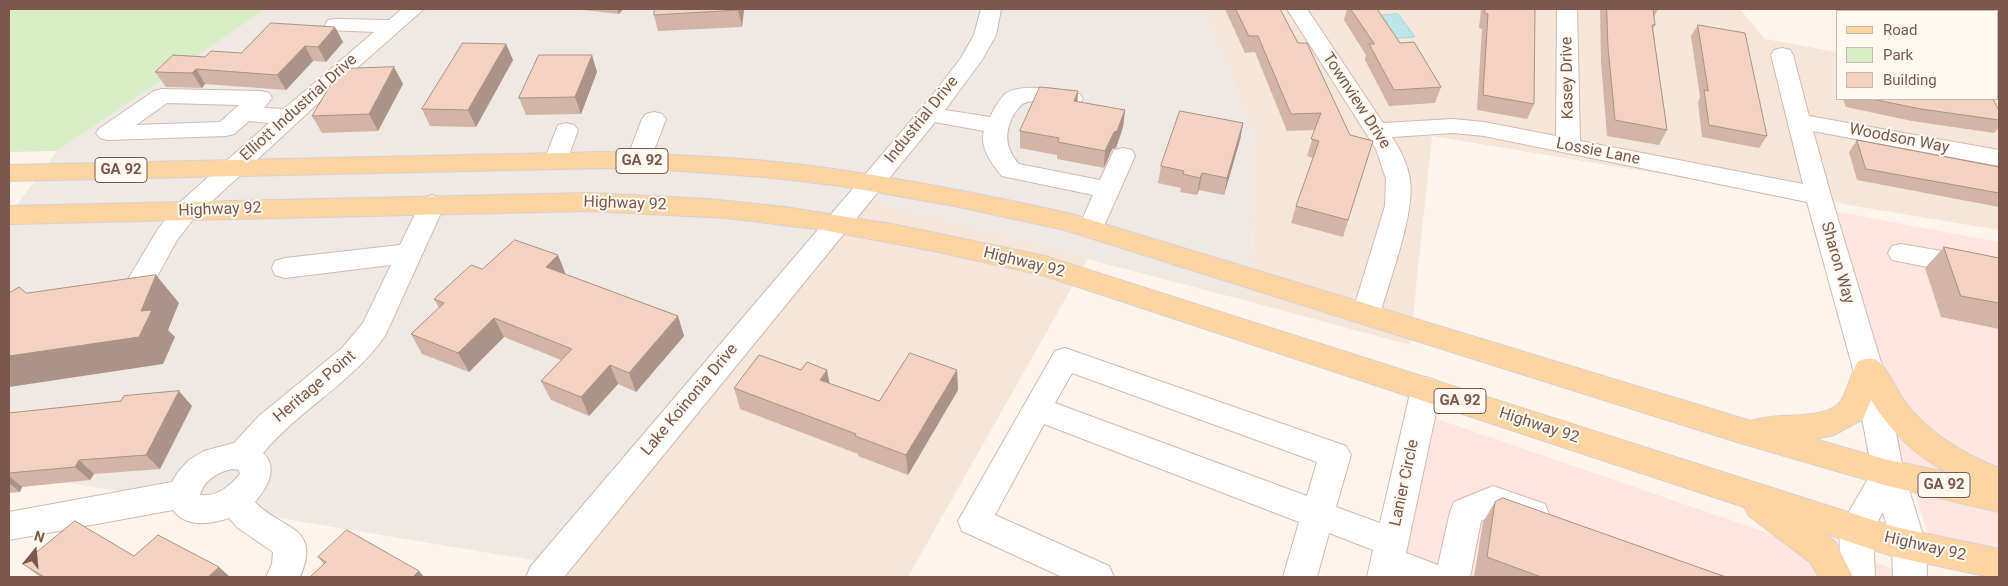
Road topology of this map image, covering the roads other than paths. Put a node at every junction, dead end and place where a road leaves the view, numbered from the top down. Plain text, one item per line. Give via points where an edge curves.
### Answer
1 (414, 9) edge
2 (990, 9) edge
3 (1297, 9) edge
4 (1567, 9) edge
5 (336, 25) edge
6 (393, 26) junction
7 (1782, 55) dead end
8 (1077, 100) edge
9 (243, 113) junction
10 (929, 114) junction
11 (288, 117) junction
12 (654, 119) dead end
13 (1799, 121) junction
14 (998, 126) junction
15 (566, 130) dead end
16 (1377, 131) junction
17 (1568, 146) junction
18 (1123, 156) dead end
19 (1999, 158) edge
20 (556, 161) junction
21 (638, 161) junction
22 (232, 168) junction
23 (9, 173) edge
24 (870, 183) junction
25 (1108, 190) junction
26 (1818, 196) junction
27 (432, 204) junction
28 (186, 211) junction
29 (9, 215) edge
30 (837, 224) junction
31 (1091, 229) junction
32 (410, 253) junction
33 (1901, 253) dead end
34 (285, 268) dead end
35 (1999, 271) edge
36 (138, 286) edge
37 (1366, 314) junction
38 (1868, 369) junction
39 (1426, 390) junction
40 (1037, 409) junction
41 (1740, 430) junction
42 (242, 456) junction
43 (1888, 472) junction
44 (1999, 482) edge
45 (1740, 492) junction
46 (184, 494) junction
47 (1999, 498) edge
48 (235, 500) junction
49 (1318, 515) junction
50 (1558, 522) edge
51 (9, 526) edge
52 (1856, 529) junction
53 (1909, 544) junction
54 (1388, 560) edge
55 (1999, 564) edge
56 (283, 577) edge
57 (543, 577) edge
58 (1097, 577) edge
59 (1300, 577) edge
60 (1428, 577) edge
61 (1453, 577) edge
62 (1836, 577) edge
63 (1858, 577) edge
64 (1910, 577) edge

1 - 6 street, Elliott Industrial Drive
2 - 10 street, Industrial Drive via 985,35
3 - 16 street, Townview Drive
4 - 17 street, Kasey Drive
5 - 6 street
6 - 11 street, Elliott Industrial Drive
7 - 13 street, Sharon Way
8 - 14 street via 1017,97 1008,102
9 - 9 street via 261,98 162,96 108,133 226,129
9 - 11 street
10 - 14 street
10 - 24 street, Industrial Drive
11 - 22 street, Elliott Industrial Drive
12 - 21 street
13 - 19 street, Woodson Way
13 - 26 street, Sharon Way
14 - 25 street via 994,137 1001,160 1011,170
15 - 20 street
16 - 17 street, Lossie Lane via 1453,126
16 - 37 street, Townview Drive via 1388,149 1398,179 1398,206
17 - 26 street, Lossie Lane
18 - 25 street
20 - 21 main road, GA 92
20 - 22 main road, GA 92
21 - 24 main road, GA 92 via 766,169
22 - 23 main road, GA 92
22 - 28 street, Elliott Industrial Drive
24 - 30 street, Industrial Drive
24 - 31 main road, GA 92 via 1008,208
25 - 31 street
26 - 38 street, Sharon Way
27 - 28 main road, Highway 92 / GA 92
27 - 30 main road, Highway 92 / GA 92 via 589,202 663,205 747,211
27 - 32 street, Heritage Point
28 - 29 main road, Highway 92 / GA 92
28 - 36 street, Elliott Industrial Drive via 167,235
30 - 39 main road, Highway 92 / GA 92 via 1045,266
30 - 57 street, Lake Koinonia Drive
31 - 37 main road, GA 92
32 - 34 street
32 - 42 street, Heritage Point via 375,328 349,362 270,425
33 - 35 street
37 - 41 main road, GA 92
38 - 41 main road via 1852,410 1823,426
38 - 43 street, Sharon Way
38 - 44 main road via 1896,413 1923,442 1977,474
39 - 45 main road, Highway 92 / GA 92
39 - 54 street, Lanier Circle
40 - 49 street
40 - 49 street via 1065,359 1336,456
40 - 58 street via 974,520
41 - 43 main road, GA 92
42 - 46 street via 221,458 199,469 185,486
42 - 48 street via 255,465 256,474 245,492
43 - 47 main road, GA 92
43 - 52 street
43 - 53 street, Sharon Way
45 - 52 main road, Highway 92 / GA 92
45 - 62 main road via 1823,552
46 - 48 street via 185,502 199,511
46 - 51 street
48 - 56 street via 249,518 286,540 291,559
49 - 54 street
49 - 59 street
50 - 61 street via 1493,500 1466,512
52 - 53 main road, Highway 92 / GA 92
52 - 63 street
53 - 55 main road, Highway 92 / GA 92
53 - 64 street, Sharon Way
54 - 60 street

